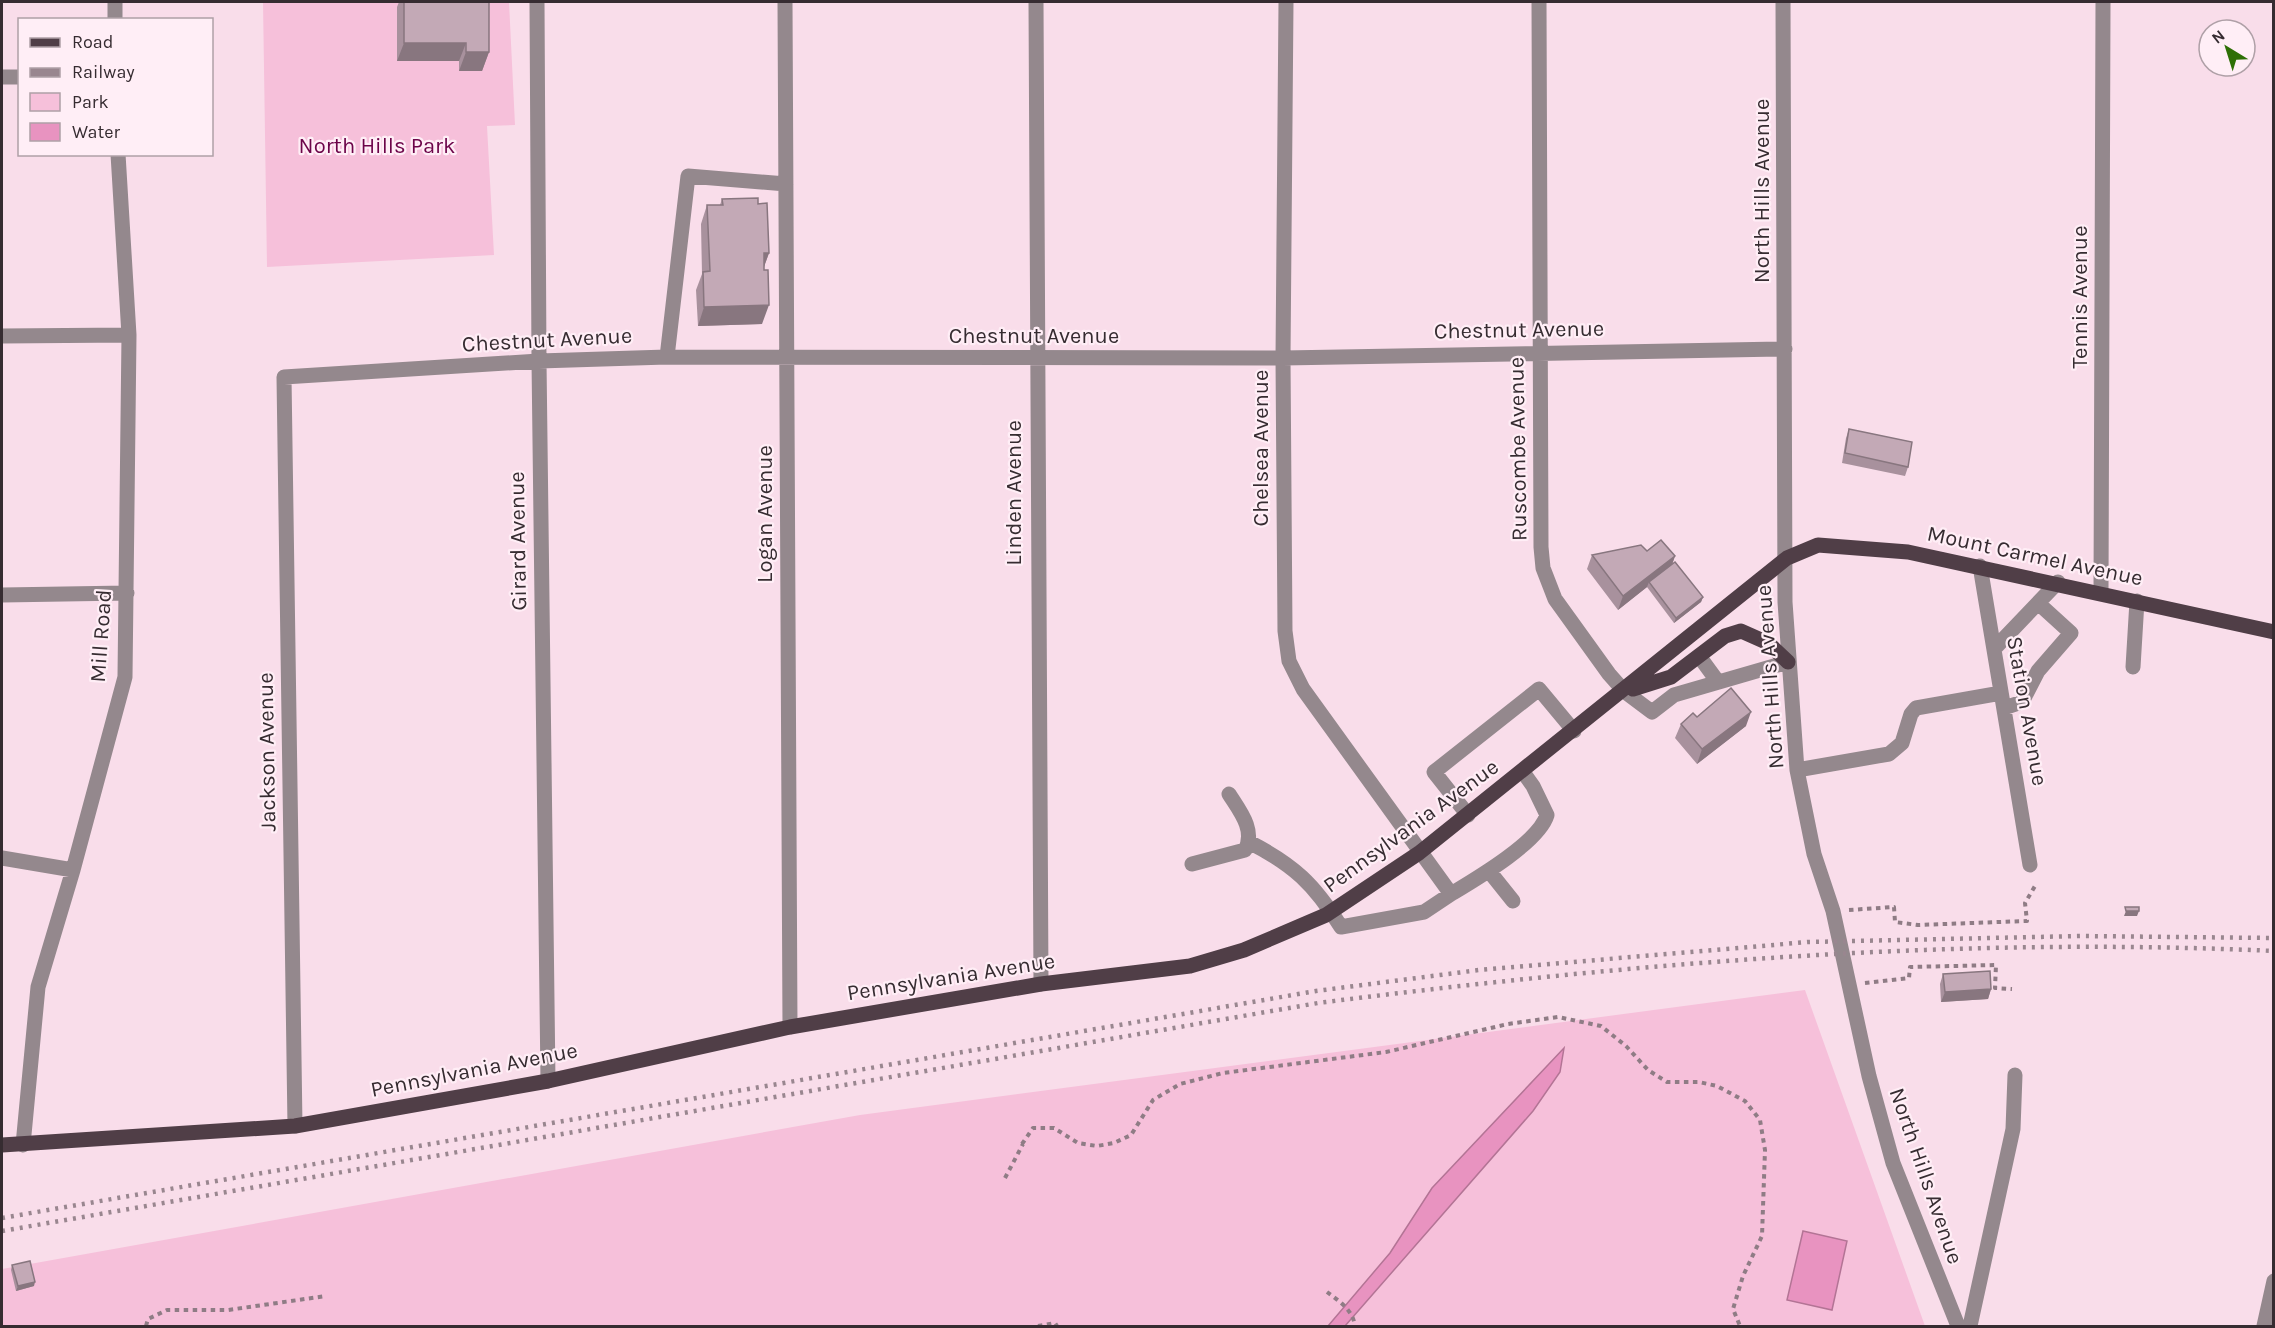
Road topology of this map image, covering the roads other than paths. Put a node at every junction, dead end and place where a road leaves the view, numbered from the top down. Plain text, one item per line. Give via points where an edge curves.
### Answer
1 (115, 2) edge
2 (537, 2) edge
3 (785, 2) edge
4 (1036, 2) edge
5 (1286, 2) edge
6 (1539, 2) edge
7 (1783, 2) edge
8 (2103, 2) edge
9 (115, 18) edge
10 (2, 77) edge
11 (18, 77) edge
12 (118, 156) edge
13 (786, 184) junction
14 (129, 335) junction
15 (2, 336) edge
16 (1785, 349) junction
17 (1540, 352) junction
18 (667, 357) junction
19 (787, 358) junction
20 (1283, 358) junction
21 (1036, 360) junction
22 (538, 361) junction
23 (284, 377) joint
24 (1787, 558) junction
25 (1980, 566) junction
26 (2058, 582) junction
27 (127, 593) junction
28 (2101, 593) junction
29 (2, 595) edge
30 (2137, 601) junction
31 (2038, 603) junction
32 (2274, 632) edge
33 (1994, 649) junction
34 (1699, 656) junction
35 (1788, 662) junction
36 (2133, 667) dead end
37 (1718, 682) junction
38 (1624, 691) junction
39 (2002, 700) junction
40 (1574, 731) junction
41 (1797, 770) junction
42 (1523, 772) junction
43 (1229, 794) dead end
44 (1468, 815) junction
45 (1249, 842) junction
46 (1419, 853) junction
47 (2, 858) edge
48 (1192, 864) dead end
49 (2030, 865) dead end
50 (73, 870) junction
51 (1489, 871) junction
52 (1451, 894) junction
53 (1513, 901) dead end
54 (1331, 912) junction
55 (1041, 984) junction
56 (790, 1027) junction
57 (2015, 1075) dead end
58 (548, 1081) junction
59 (295, 1126) junction
60 (2, 1145) edge
61 (23, 1145) junction
62 (2274, 1281) edge
63 (1958, 1326) edge
64 (1970, 1326) edge
65 (2264, 1326) edge

1 - 9 street
2 - 22 street, Girard Avenue
3 - 13 street, Logan Avenue
4 - 21 street, Linden Avenue
5 - 20 street, Chelsea Avenue
6 - 17 street, Ruscombe Avenue
7 - 16 street, North Hills Avenue
8 - 28 street, Tennis Avenue
10 - 11 street
12 - 14 street, Mill Road
13 - 18 street via 688,176
13 - 19 street, Logan Avenue
14 - 15 street
14 - 27 street, Mill Road
16 - 17 street, Chestnut Avenue
16 - 24 street, North Hills Avenue
17 - 20 street, Chestnut Avenue
17 - 38 street, Ruscombe Avenue via 1543,568 1555,599
18 - 19 street, Chestnut Avenue
18 - 22 street, Chestnut Avenue
19 - 21 street, Chestnut Avenue
19 - 56 street, Logan Avenue
20 - 21 street, Chestnut Avenue
20 - 46 street, Chelsea Avenue via 1285,631 1289,661 1303,689
21 - 55 street, Linden Avenue
22 - 23 street, Chestnut Avenue
22 - 58 street, Girard Avenue
23 - 59 street, Jackson Avenue
24 - 25 main road, Mount Carmel Avenue via 1808,547 1838,544
24 - 35 street, North Hills Avenue
24 - 38 main road, Pennsylvania Avenue
25 - 26 main road, Mount Carmel Avenue
25 - 33 street, Station Avenue
26 - 28 main road, Mount Carmel Avenue
26 - 31 street
27 - 29 street
27 - 50 street, Mill Road via 125,677
28 - 30 main road, Mount Carmel Avenue
30 - 32 main road, Mount Carmel Avenue
30 - 36 street
31 - 33 street
31 - 39 street via 2071,633 2038,671 2022,702
33 - 39 street, Station Avenue
34 - 35 main road via 1725,636 1741,631 1768,643
34 - 37 street
34 - 38 main road via 1671,677
35 - 37 street
35 - 41 street, North Hills Avenue
37 - 38 street, Ruscombe Avenue via 1674,695 1652,712
38 - 40 main road, Pennsylvania Avenue
39 - 41 street via 1916,708 1902,743 1889,754
39 - 49 street, Station Avenue
40 - 42 main road, Pennsylvania Avenue
40 - 44 street via 1539,690 1434,772
41 - 63 street, North Hills Avenue via 1814,854 1833,911 1885,1134 1905,1197
42 - 44 main road, Pennsylvania Avenue
42 - 51 street via 1547,815 1544,827
43 - 45 street via 1246,821
44 - 46 main road, Pennsylvania Avenue
45 - 48 street via 1245,850
45 - 54 street via 1276,856 1313,885
46 - 52 street, Chelsea Avenue
46 - 54 main road, Pennsylvania Avenue
47 - 50 street
50 - 61 street, Mill Road via 38,987
51 - 52 street
51 - 53 street
52 - 54 street via 1424,912 1341,927
54 - 55 main road, Pennsylvania Avenue via 1244,950 1190,966
55 - 56 main road, Pennsylvania Avenue
56 - 58 main road, Pennsylvania Avenue
57 - 64 street via 2013,1130
58 - 59 main road, Pennsylvania Avenue
59 - 61 main road, Pennsylvania Avenue
60 - 61 main road, Pennsylvania Avenue
62 - 65 street

